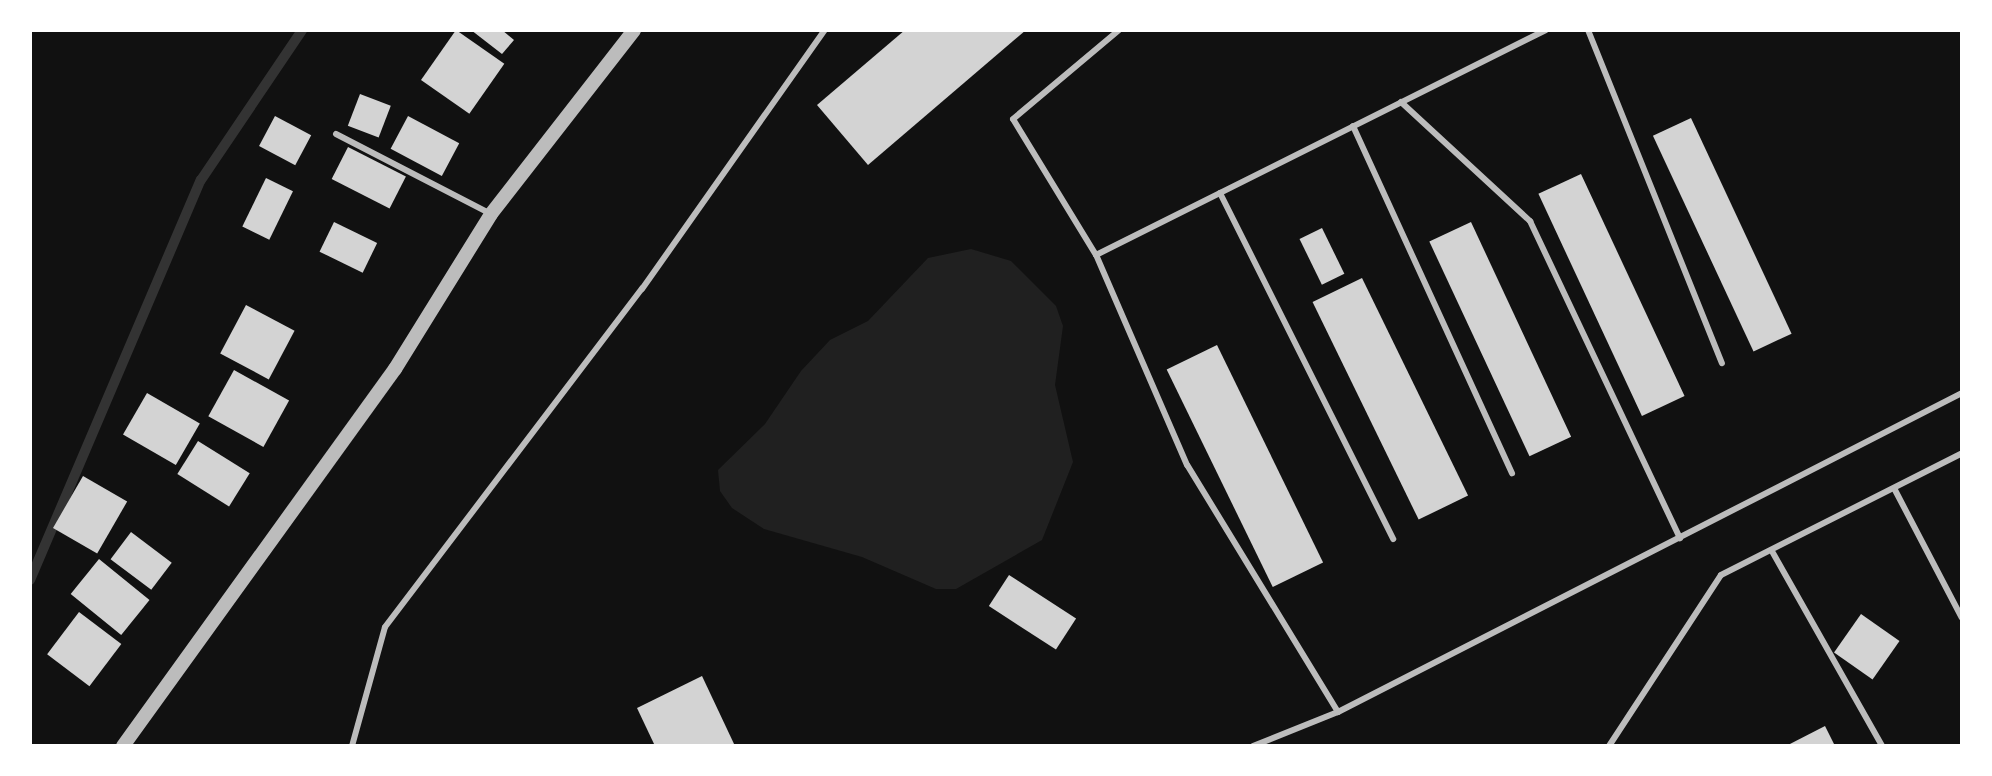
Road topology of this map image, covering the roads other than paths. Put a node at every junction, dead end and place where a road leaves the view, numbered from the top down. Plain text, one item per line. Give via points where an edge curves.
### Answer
1 (634, 30) edge
2 (825, 30) edge
3 (1119, 30) edge
4 (1546, 30) edge
5 (1588, 30) edge
6 (1401, 102) junction
7 (1353, 126) junction
8 (336, 134) dead end
9 (1220, 193) junction
10 (491, 214) junction
11 (1096, 255) junction
12 (1722, 363) dead end
13 (1962, 393) edge
14 (1962, 453) edge
15 (1512, 473) dead end
16 (1895, 490) junction
17 (1680, 538) junction
18 (1393, 539) dead end
19 (1773, 553) junction
20 (1962, 618) edge
21 (1338, 712) junction
22 (354, 745) edge
23 (123, 746) edge
24 (1253, 746) edge
25 (1609, 746) edge
26 (1882, 746) edge

1 - 10 street
2 - 22 lane via 642,289 385,627
3 - 11 lane via 1013,119
4 - 6 lane
5 - 12 lane
6 - 7 lane
6 - 17 lane via 1530,221
7 - 9 lane
7 - 15 lane
8 - 10 lane
9 - 11 lane
9 - 18 lane
10 - 23 street via 395,369
11 - 21 lane via 1187,465
13 - 17 lane
14 - 16 lane
16 - 19 lane
16 - 20 lane
17 - 21 lane
19 - 25 lane via 1721,575
19 - 26 lane
21 - 24 lane

